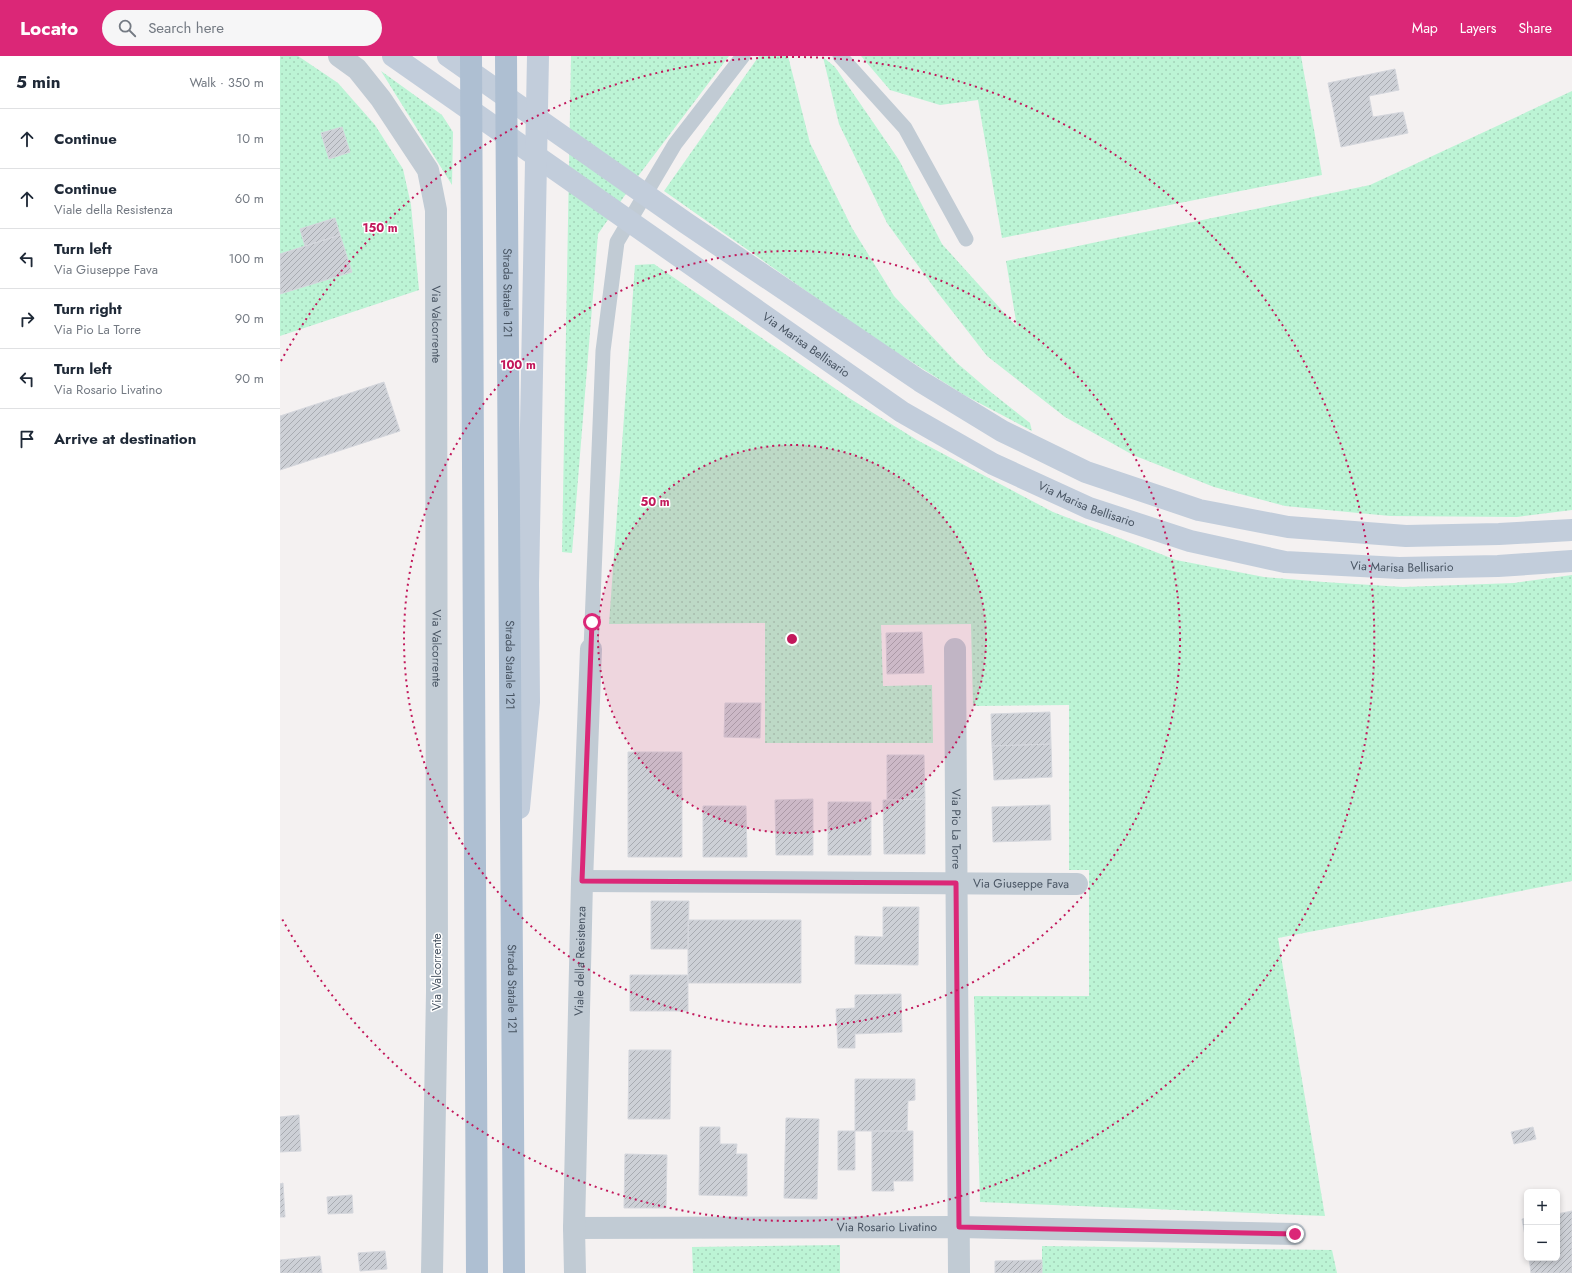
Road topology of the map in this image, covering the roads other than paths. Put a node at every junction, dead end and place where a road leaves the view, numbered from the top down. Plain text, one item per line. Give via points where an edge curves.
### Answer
1 (339, 56) edge
2 (393, 56) edge
3 (448, 56) edge
4 (457, 56) edge
5 (471, 56) edge
6 (506, 56) edge
7 (538, 56) edge
8 (743, 56) edge
9 (840, 56) edge
10 (472, 136) junction
11 (966, 239) dead end
12 (1572, 530) edge
13 (1572, 561) edge
14 (591, 649) joint
15 (954, 649) dead end
16 (582, 881) junction
17 (956, 883) junction
18 (1077, 884) dead end
19 (511, 895) junction
20 (959, 1227) junction
21 (574, 1228) junction
22 (1295, 1234) dead end
23 (432, 1273) edge
24 (477, 1273) edge
25 (514, 1273) edge
26 (575, 1273) edge
27 (959, 1273) edge

1 - 23 street, Via Valcorrente via 357,69 381,99 428,170 436,210 437,992
2 - 13 main road, Via Marisa Bellisario via 902,412 993,464 1089,508 1190,541 1286,562 1399,568 1498,566
3 - 12 main road via 686,223 920,381 996,428 1094,474 1199,510 1288,527 1406,536
4 - 10 main road
5 - 10 main road
6 - 19 main road, Strada Statale 121
7 - 19 main road via 528,584 529,702
8 - 14 lane via 675,144 616,242 603,351
9 - 11 lane via 905,128
10 - 24 main road
14 - 16 street, Viale della Resistenza
15 - 17 street, Via Pio La Torre
16 - 17 street, Via Giuseppe Fava
16 - 21 street, Viale della Resistenza
17 - 18 street, Via Giuseppe Fava
17 - 20 street, Via Pio La Torre
19 - 25 main road, Strada Statale 121
20 - 21 street, Via Rosario Livatino
20 - 22 street, Via Rosario Livatino
20 - 27 street, Via Pio La Torre
21 - 26 street, Viale della Resistenza

